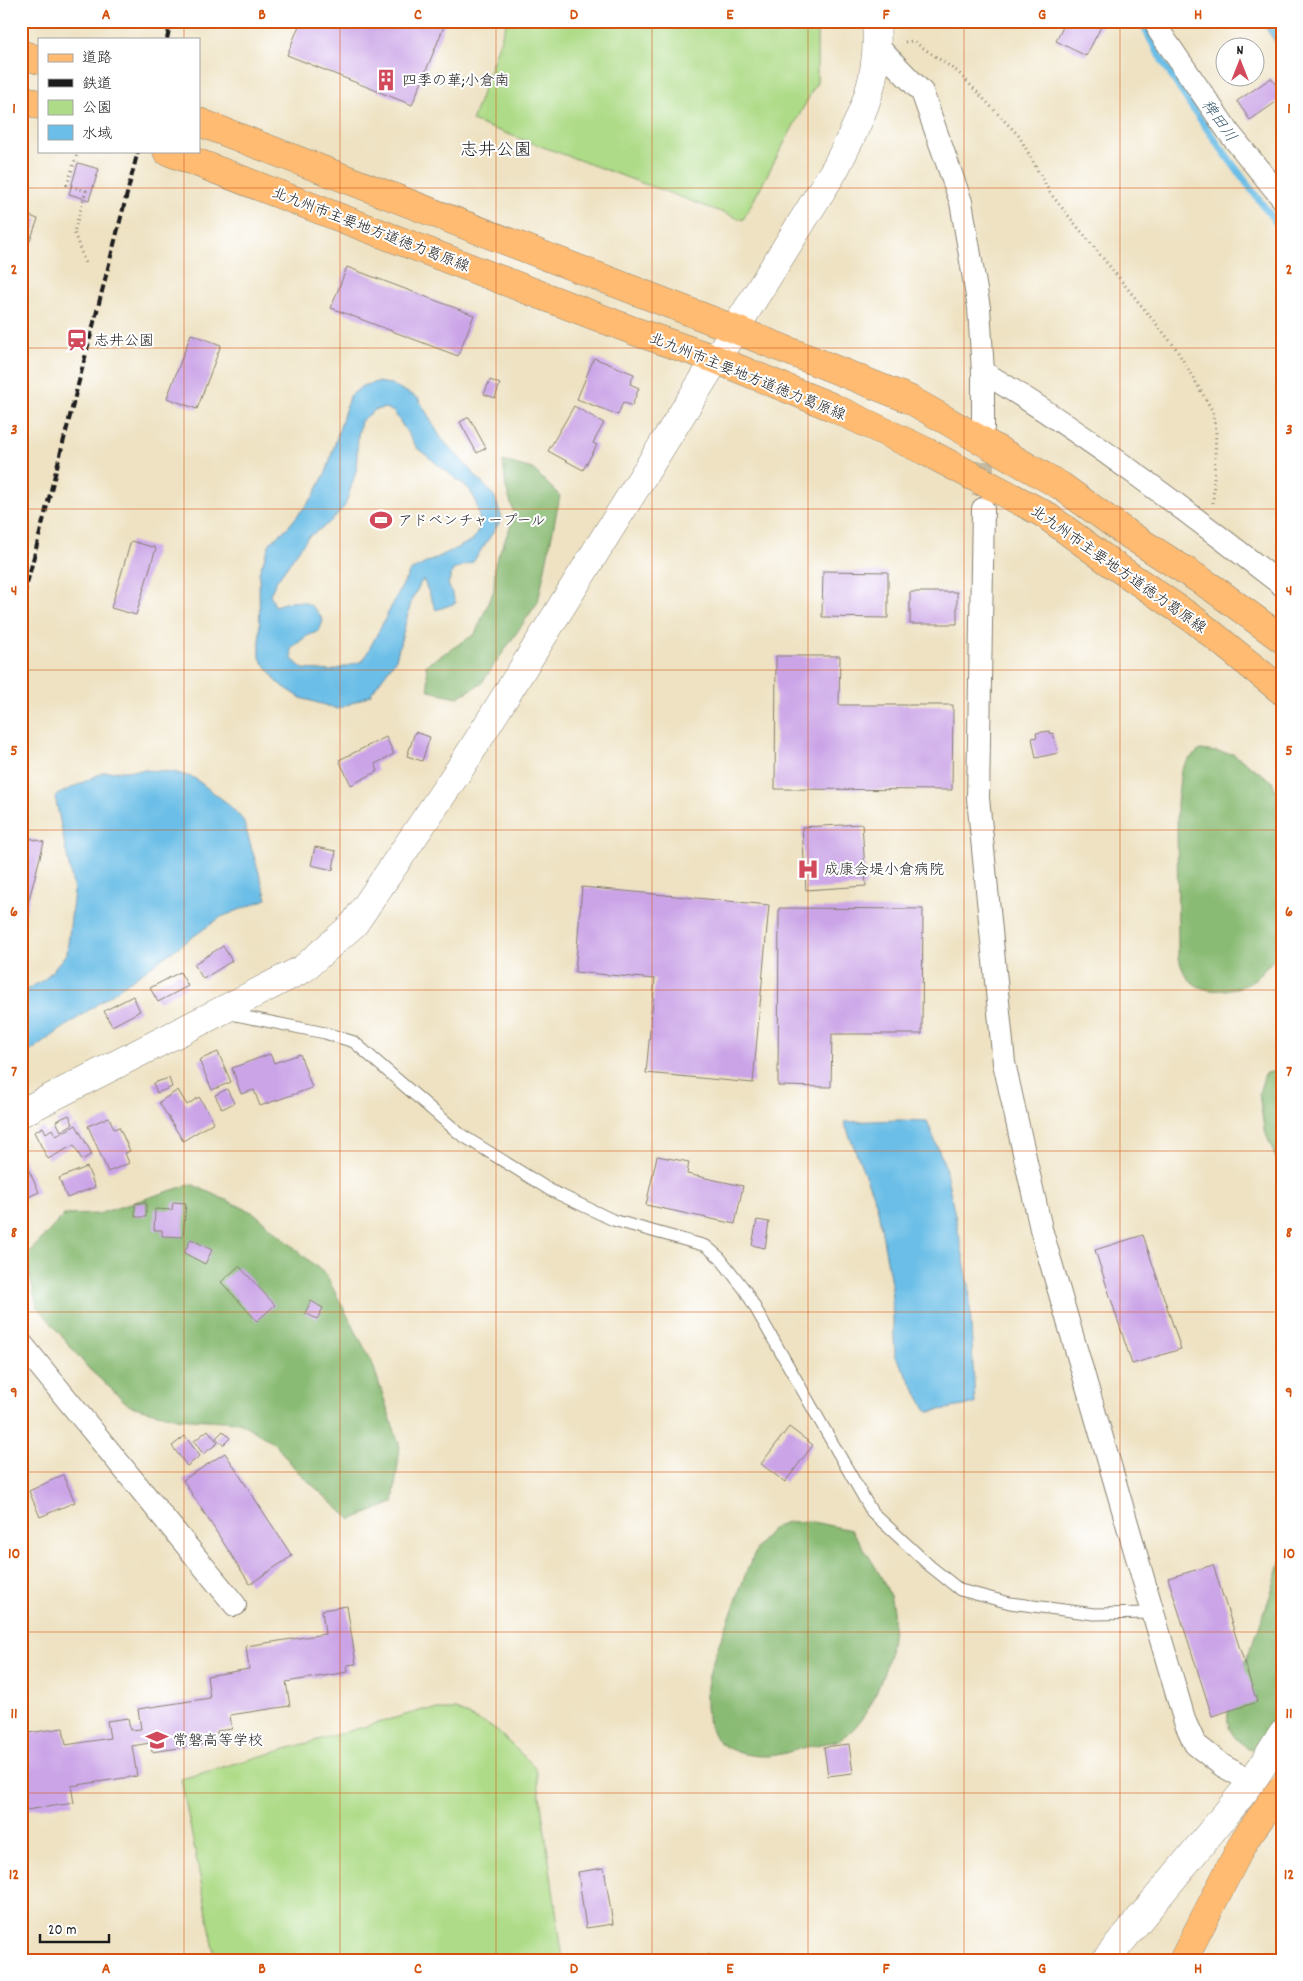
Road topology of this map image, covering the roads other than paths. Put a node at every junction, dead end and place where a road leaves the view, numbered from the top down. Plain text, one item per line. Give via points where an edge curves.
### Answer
1 (1156, 21) edge
2 (877, 34) edge
3 (21, 54) edge
4 (38, 60) edge
5 (21, 98) edge
6 (38, 105) edge
7 (200, 122) edge
8 (170, 152) edge
9 (1282, 198) edge
10 (734, 329) junction
11 (715, 359) junction
12 (983, 372) junction
13 (983, 428) tunnel mouth
14 (983, 509) tunnel mouth
15 (1282, 585) edge
16 (1282, 639) edge
17 (1282, 690) edge
18 (222, 1012) junction
19 (21, 1113) edge
20 (21, 1343) edge
21 (235, 1605) dead end
22 (1152, 1612) junction
23 (1282, 1734) edge
24 (1252, 1782) junction
25 (1282, 1788) edge
26 (1106, 1960) edge
27 (1183, 1960) edge

1 - 9 street via 1159,31 1230,134
2 - 10 street via 875,70 863,114 839,162
2 - 12 street via 922,92 961,202 978,308
3 - 4 main road
5 - 6 main road
7 - 10 main road
8 - 11 main road, 北九州市主要地方道徳力葛原線 via 634,331
10 - 11 street
10 - 16 main road via 909,399 1062,486
11 - 17 main road, 北九州市主要地方道徳力葛原線 via 841,411 1044,514 1196,621
11 - 18 street via 463,764 354,924 303,970
12 - 13 street
12 - 15 street via 1047,411
14 - 22 street via 978,798 1004,1063 1041,1229
18 - 19 street
18 - 22 lane via 354,1042 460,1134 550,1190 613,1220 706,1246 720,1258 745,1290 872,1512 960,1590 1010,1603 1094,1614
20 - 21 street
22 - 24 street via 1185,1722 1195,1744 1222,1766
23 - 24 street
24 - 26 street
25 - 27 main road, bridge via 1245,1839

